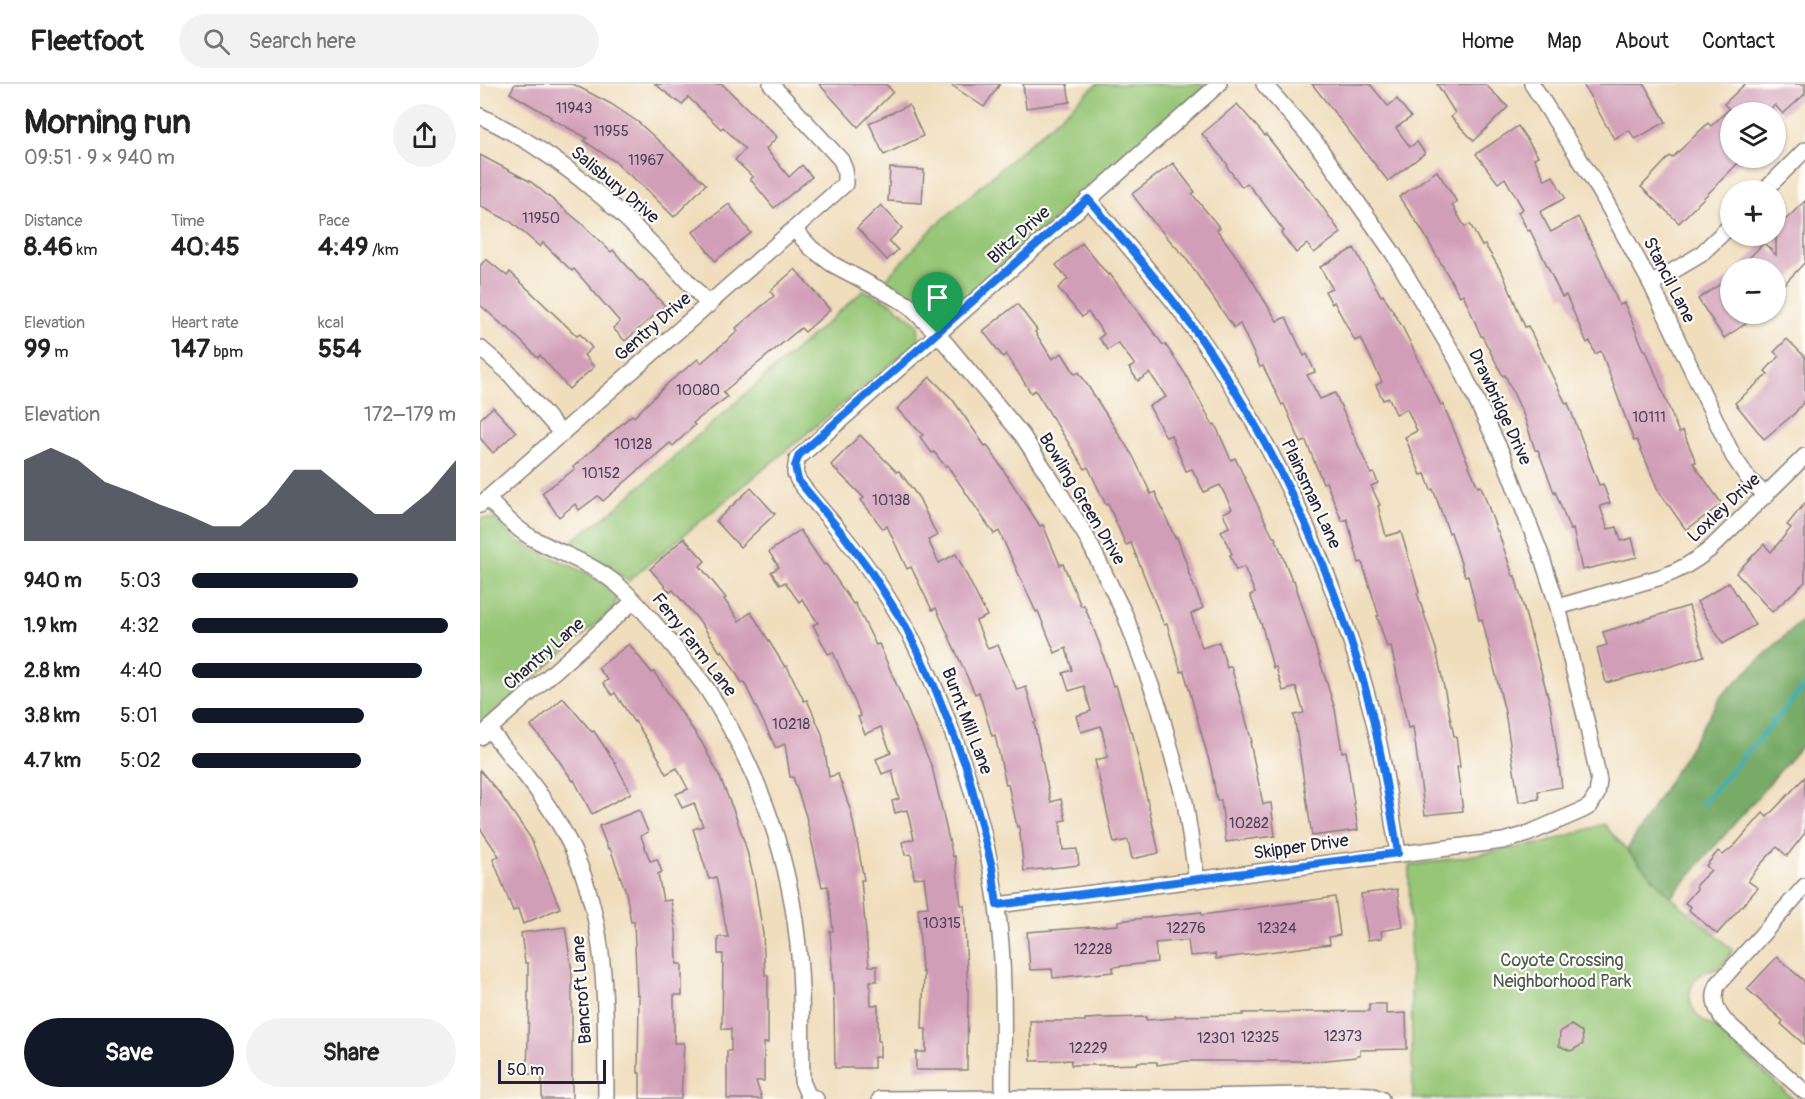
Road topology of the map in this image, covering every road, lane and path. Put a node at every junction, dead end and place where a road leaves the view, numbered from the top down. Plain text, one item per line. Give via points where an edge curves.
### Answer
1 (771, 84) edge
2 (1220, 84) edge
3 (1264, 84) edge
4 (1532, 84) edge
5 (480, 116) edge
6 (1805, 150) edge
7 (1775, 180) edge
8 (1088, 199) junction
9 (794, 229) junction
10 (1720, 236) edge
11 (1652, 284) junction
12 (709, 305) junction
13 (938, 334) junction
14 (480, 348) edge
15 (562, 434) junction
16 (1805, 456) edge
17 (795, 466) joint
18 (1766, 496) junction
19 (484, 502) edge
20 (634, 601) junction
21 (1558, 608) junction
22 (484, 733) edge
23 (1597, 794) joint
24 (1398, 853) junction
25 (1197, 880) junction
26 (1805, 886) edge
27 (997, 905) junction
28 (1805, 1092) edge
29 (812, 1097) edge
30 (1193, 1098) edge
31 (606, 1099) edge
32 (880, 1099) edge
33 (1003, 1099) edge
34 (1382, 1099) edge

1 - 9 street, Gentry Drive via 837,156 846,175 842,189
2 - 8 street, Blitz Drive
3 - 21 street, Drawbridge Drive via 1332,165 1393,253 1457,360 1518,492
4 - 11 street, Stancil Lane via 1600,191
5 - 12 street, Salisbury Drive via 552,159 600,194 628,218
6 - 7 street
8 - 13 street, Blitz Drive
8 - 24 street, Plainsman Lane via 1209,351 1256,427 1292,496 1321,561 1367,696
9 - 12 street, Gentry Drive
9 - 13 street, Bowling Green Drive via 832,264 908,304
10 - 11 street via 1700,255
11 - 18 street, Stancil Lane via 1733,456
12 - 15 street, Gentry Drive
13 - 17 street, Blitz Drive via 799,455
13 - 25 street, Bowling Green Drive via 1040,461 1086,536 1125,615 1159,707 1185,802
14 - 15 street via 508,372
15 - 19 street, Gentry Drive
16 - 18 street, Loxley Drive
17 - 27 street, Burnt Mill Lane via 798,480 871,572 906,627 935,688 967,769 992,867
18 - 21 street, Loxley Drive via 1709,550 1677,572
19 - 20 street, Ferry Farm Lane via 531,537 606,575
20 - 22 street, Chantry Lane
20 - 29 street, Ferry Farm Lane via 703,684 723,715 750,767 773,826 790,888 797,936 802,1081
21 - 23 street, Drawbridge Drive via 1599,781
22 - 31 street, Bancroft Lane via 552,812 584,875 604,981
23 - 24 street, Skipper Drive via 1583,810 1525,835
24 - 25 street, Skipper Drive
25 - 27 street, Skipper Drive
26 - 28 street via 1718,984 1715,995 1717,1010 1724,1020
27 - 33 street, Burnt Mill Lane via 1003,990
30 - 33 street
30 - 34 street via 1359,1094
32 - 33 street

